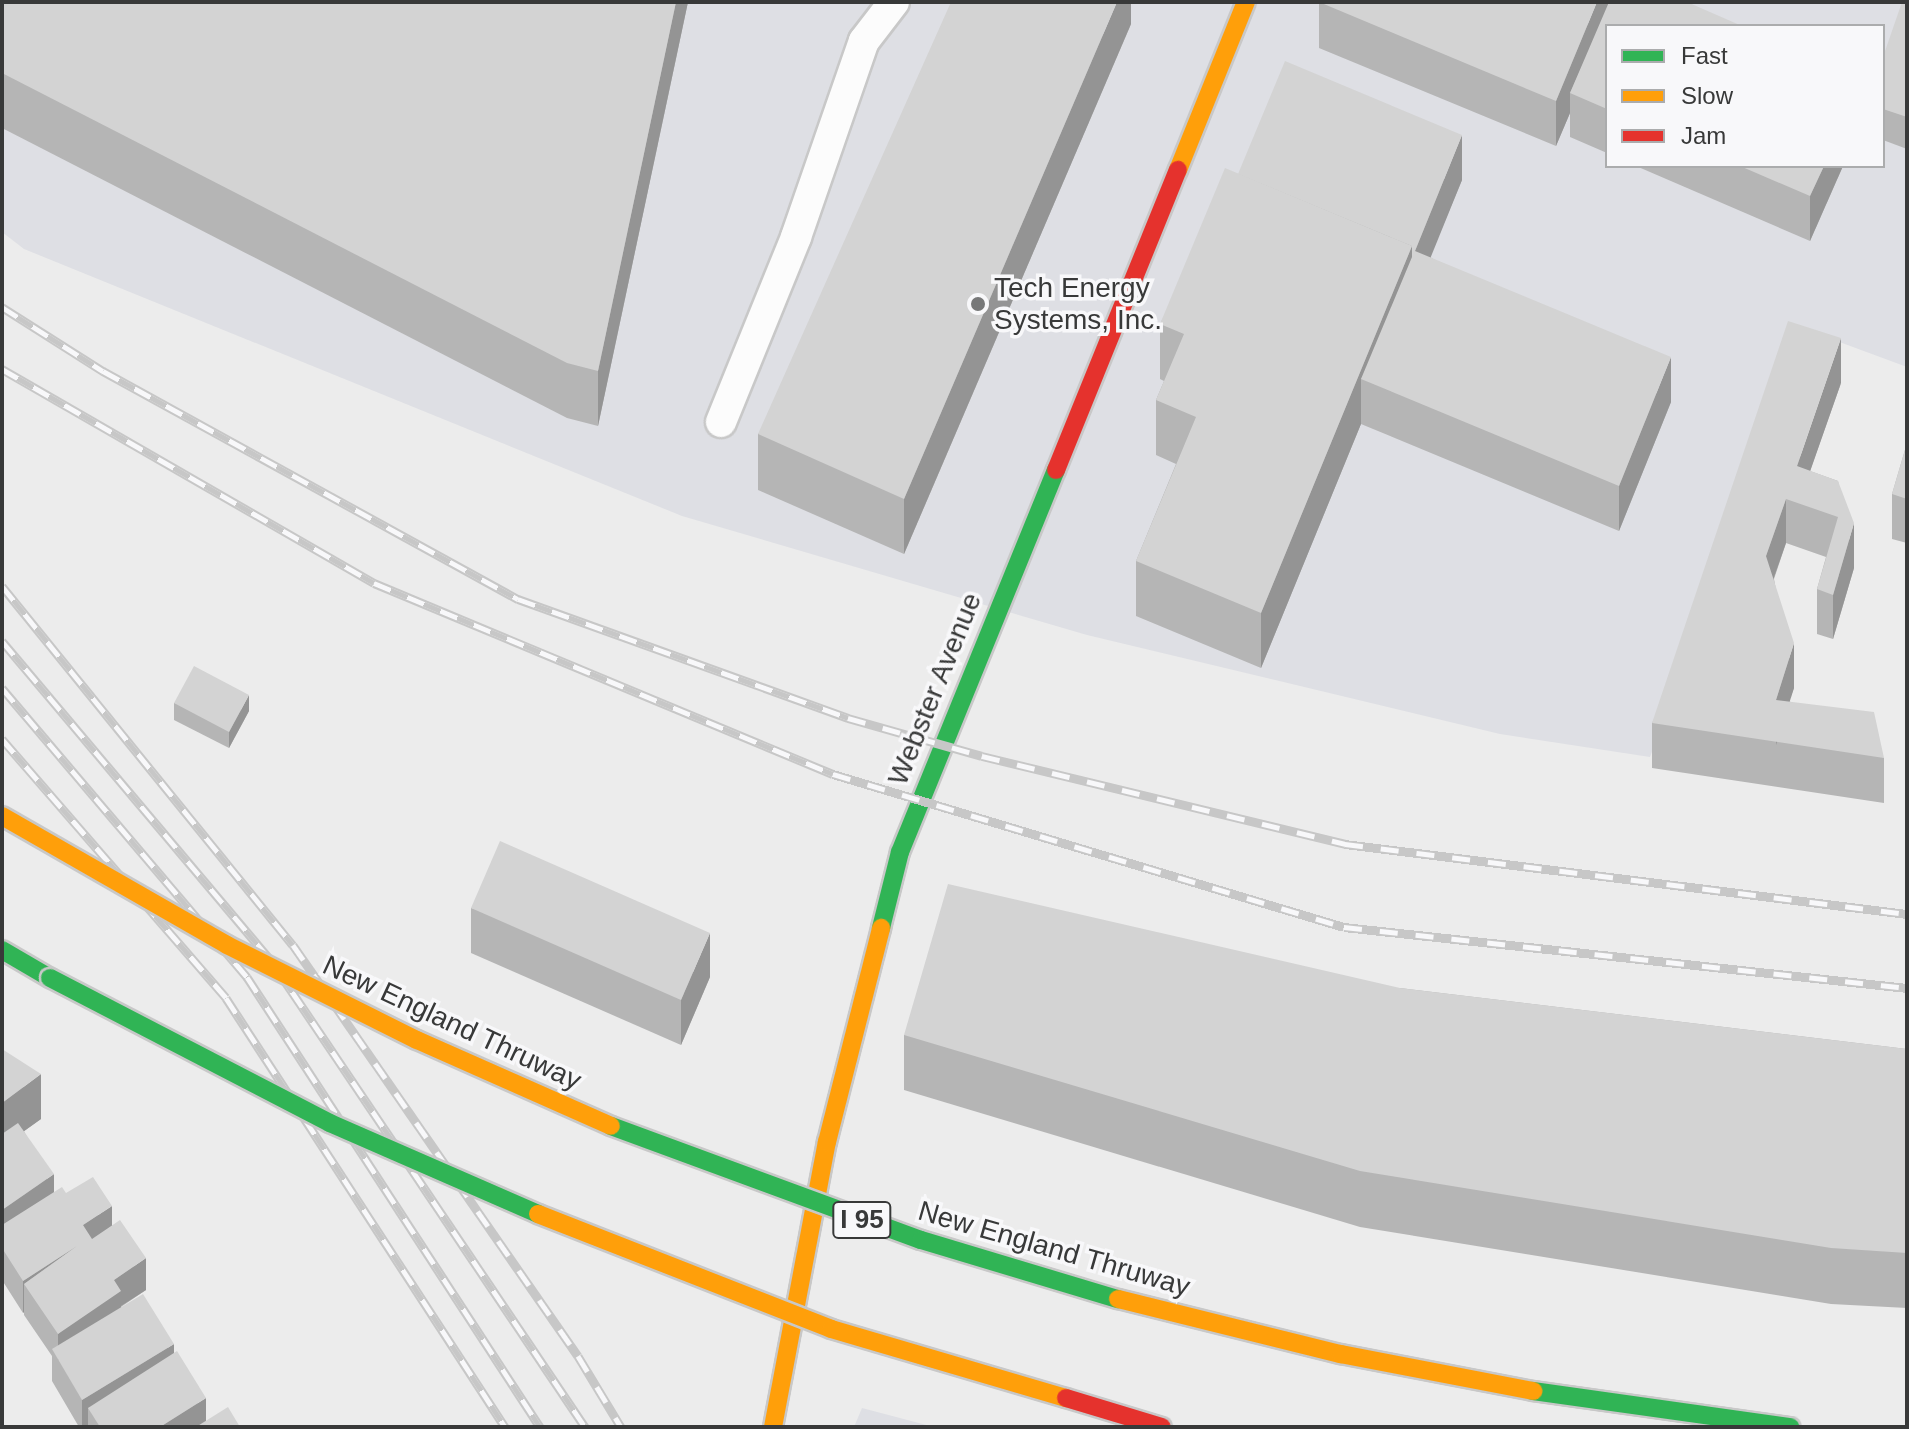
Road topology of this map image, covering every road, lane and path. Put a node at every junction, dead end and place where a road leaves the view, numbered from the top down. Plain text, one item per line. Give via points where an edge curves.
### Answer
1 (894, 2) edge
2 (1246, 2) edge
3 (721, 422) dead end
4 (2, 816) edge
5 (2, 950) edge
6 (773, 1427) edge
7 (1162, 1427) edge
8 (1790, 1427) edge

1 - 3 lane via 864,41 796,237
2 - 6 main road, Webster Avenue via 900,852 827,1142
4 - 8 main road, New England Thruway / I 95, bridge via 227,945 417,1040 617,1129 848,1215 1130,1303 1341,1354 1553,1395
5 - 7 main road, bridge via 330,1123 627,1253 845,1334

